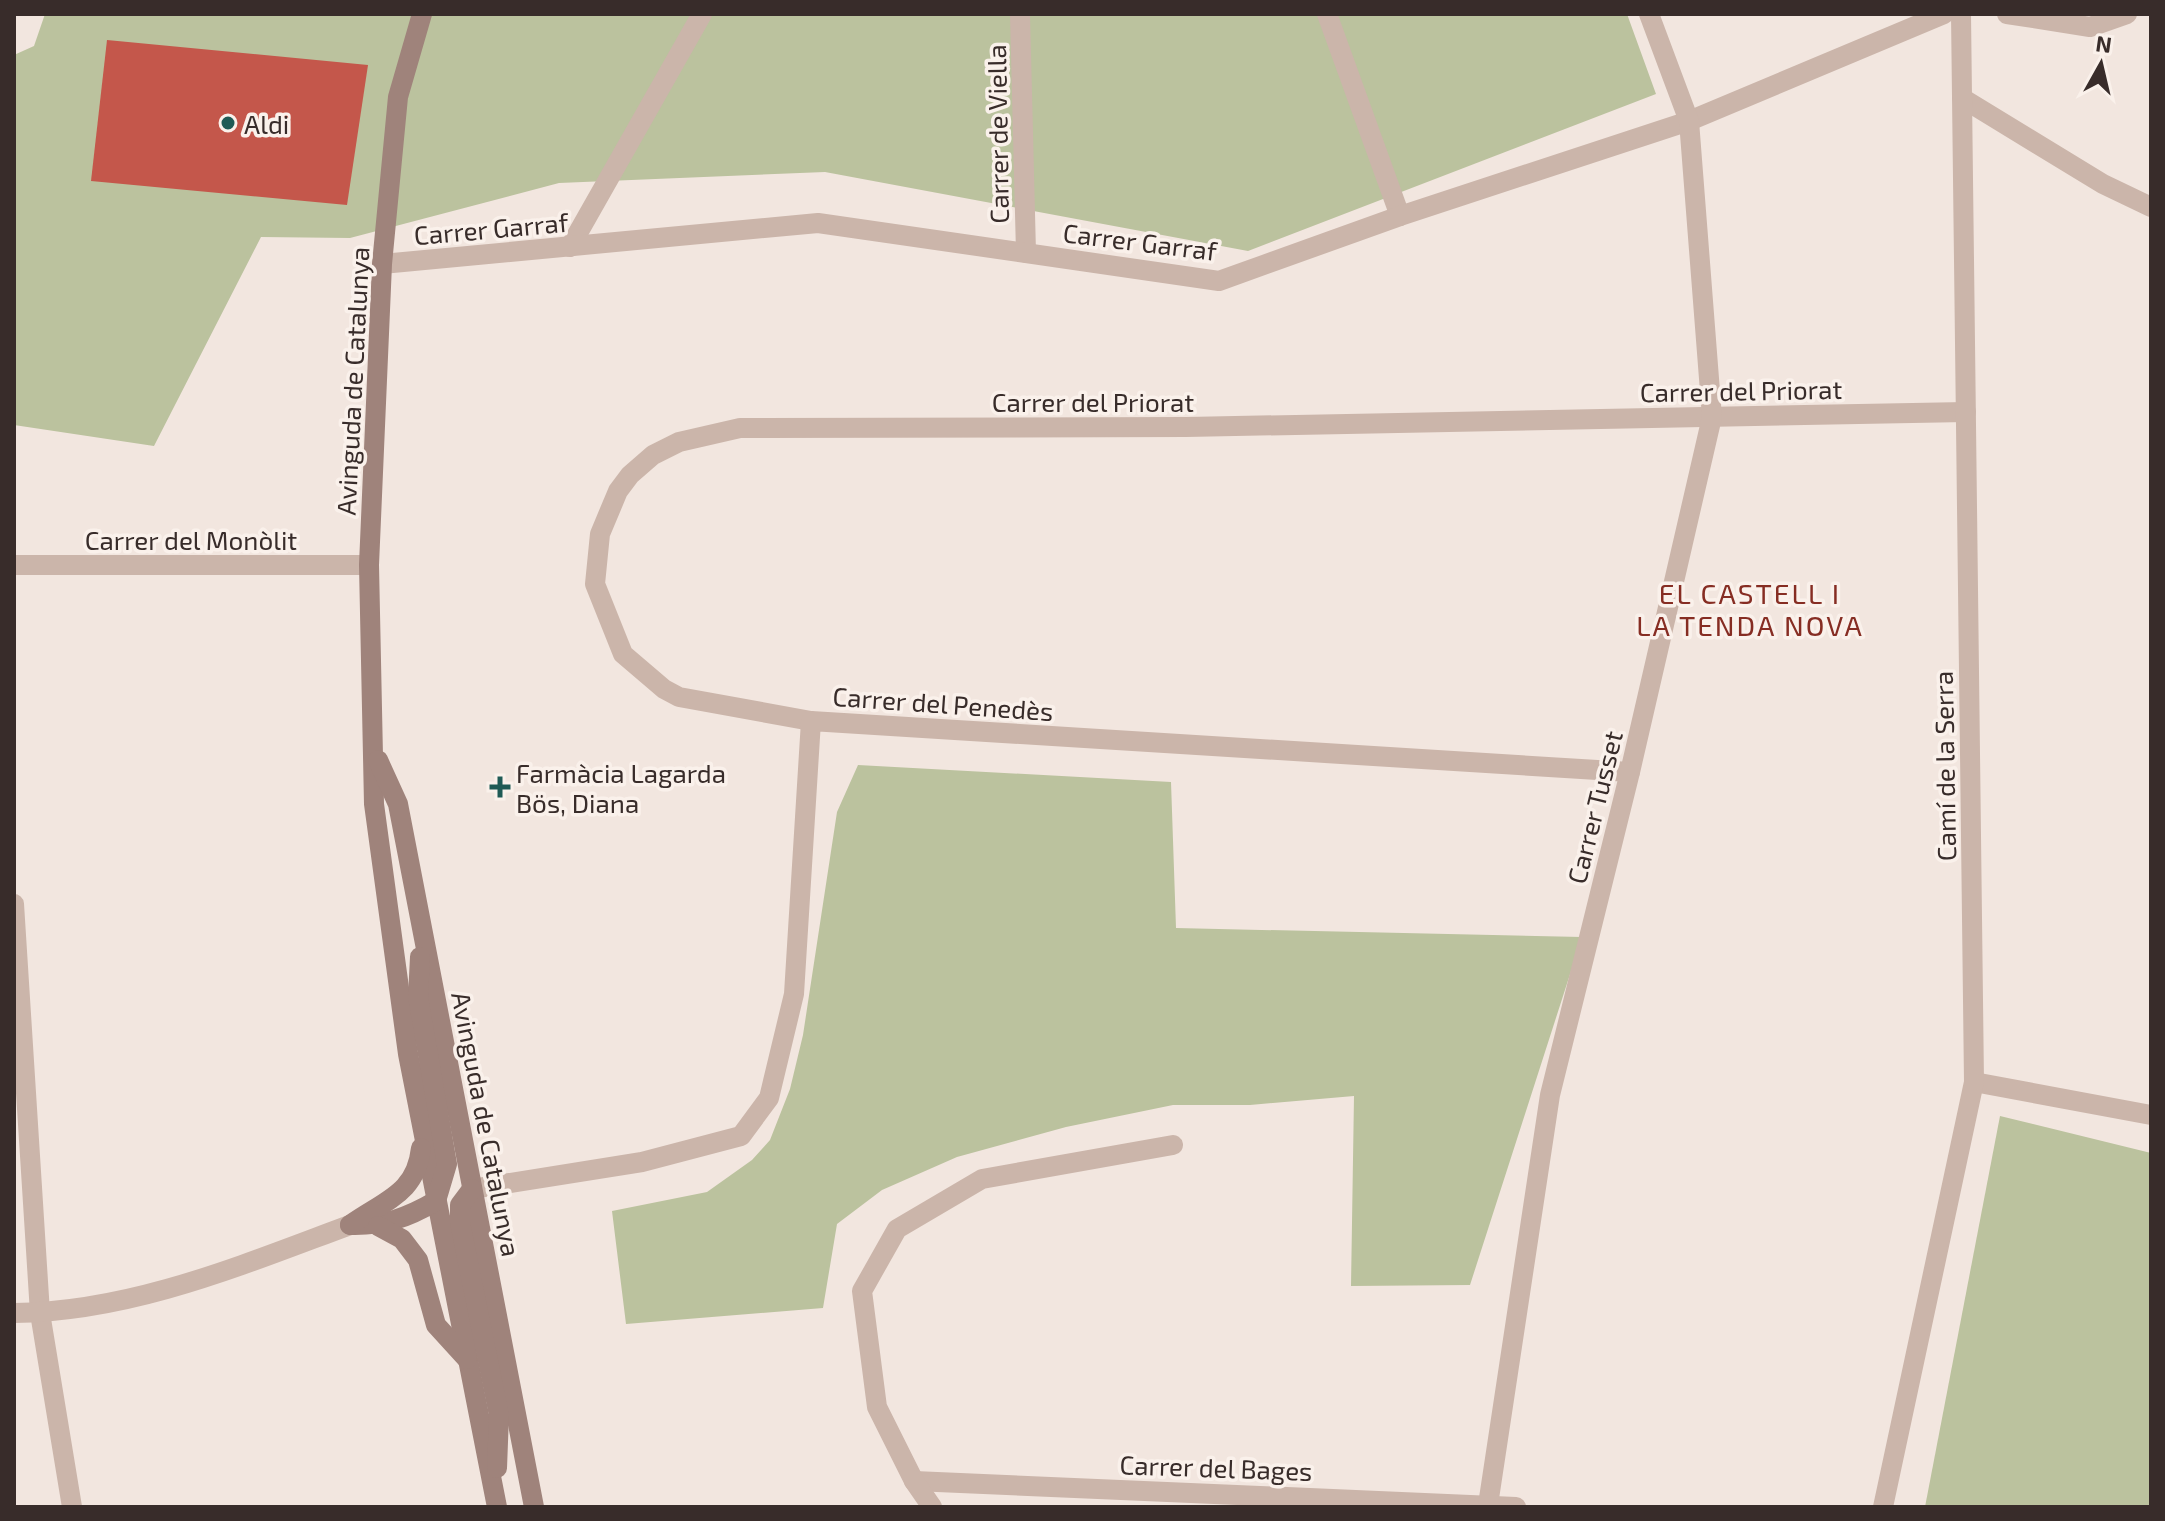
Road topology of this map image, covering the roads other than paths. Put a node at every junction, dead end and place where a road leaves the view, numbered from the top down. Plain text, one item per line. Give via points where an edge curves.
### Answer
1 (422, 14) edge
2 (702, 14) edge
3 (1020, 14) edge
4 (1327, 14) edge
5 (1649, 14) edge
6 (1944, 14) edge
7 (1961, 14) edge
8 (2007, 14) edge
9 (2127, 14) edge
10 (1962, 98) junction
11 (1689, 121) junction
12 (2151, 207) edge
13 (1400, 216) junction
14 (570, 247) junction
15 (1026, 253) junction
16 (382, 264) junction
17 (1966, 412) junction
18 (1712, 417) junction
19 (14, 565) edge
20 (369, 565) junction
21 (811, 721) junction
22 (375, 754) junction
23 (1630, 772) junction
24 (14, 904) edge
25 (421, 923) junction
26 (1974, 1082) junction
27 (2151, 1115) edge
28 (423, 1132) junction
29 (1173, 1145) dead end
30 (472, 1189) junction
31 (436, 1201) junction
32 (350, 1225) junction
33 (378, 1226) junction
34 (14, 1313) edge
35 (40, 1313) junction
36 (467, 1359) junction
37 (914, 1481) junction
38 (496, 1504) edge
39 (1488, 1505) junction
40 (72, 1507) edge
41 (534, 1507) edge
42 (932, 1507) edge
43 (1516, 1507) edge
44 (1883, 1507) edge

1 - 16 street, Avinguda de Catalunya via 398,97
2 - 14 street
3 - 15 street, Carrer de Viella
4 - 13 street
5 - 11 street, Carrer Tusset
6 - 11 street, Carrer Garraf
7 - 10 street, Camí de la Serra
8 - 9 street via 2090,27
10 - 12 street via 2103,184
10 - 17 street, Camí de la Serra
11 - 13 street, Carrer Garraf
11 - 18 street, Carrer Tusset
13 - 15 street, Carrer Garraf via 1219,281
14 - 15 street, Carrer Garraf via 818,223
14 - 16 street, Carrer Garraf
16 - 20 street, Avinguda de Catalunya
17 - 18 street, Carrer del Priorat
17 - 26 street, Camí de la Serra
18 - 21 street, Carrer del Priorat via 1186,427 740,428 679,442 653,455 618,491 600,534 596,560 595,584 623,654 679,697
18 - 23 street, Carrer Tusset
19 - 20 street, Carrer del Monòlit
20 - 22 street, Avinguda de Catalunya
21 - 23 street, Carrer del Penedès
21 - 30 street, Carrer del Penedès via 794,994 769,1098 741,1136 642,1162
22 - 25 street, Avinguda de Catalunya via 398,804
22 - 28 street, Avinguda de Catalunya via 374,804 394,969
23 - 39 street, Carrer Tusset via 1550,1095
24 - 35 street
25 - 30 street, Avinguda de Catalunya
25 - 31 street via 418,997 447,1164
26 - 27 street
26 - 44 street, Camí de la Serra
28 - 31 street, Avinguda de Catalunya
28 - 32 street via 418,1170 405,1190
29 - 37 street via 982,1179 897,1229 862,1291 877,1407
30 - 38 street via 460,1205 460,1223 499,1415
30 - 41 street, Avinguda de Catalunya
31 - 33 street via 408,1218
31 - 36 street, Avinguda de Catalunya
32 - 33 street
32 - 35 street via 176,1286 103,1306
33 - 36 street via 402,1239 418,1260 436,1325
34 - 35 street
35 - 40 street
36 - 38 street, Avinguda de Catalunya
37 - 39 street, Carrer del Bages
37 - 42 street
39 - 43 street, Carrer del Bages

